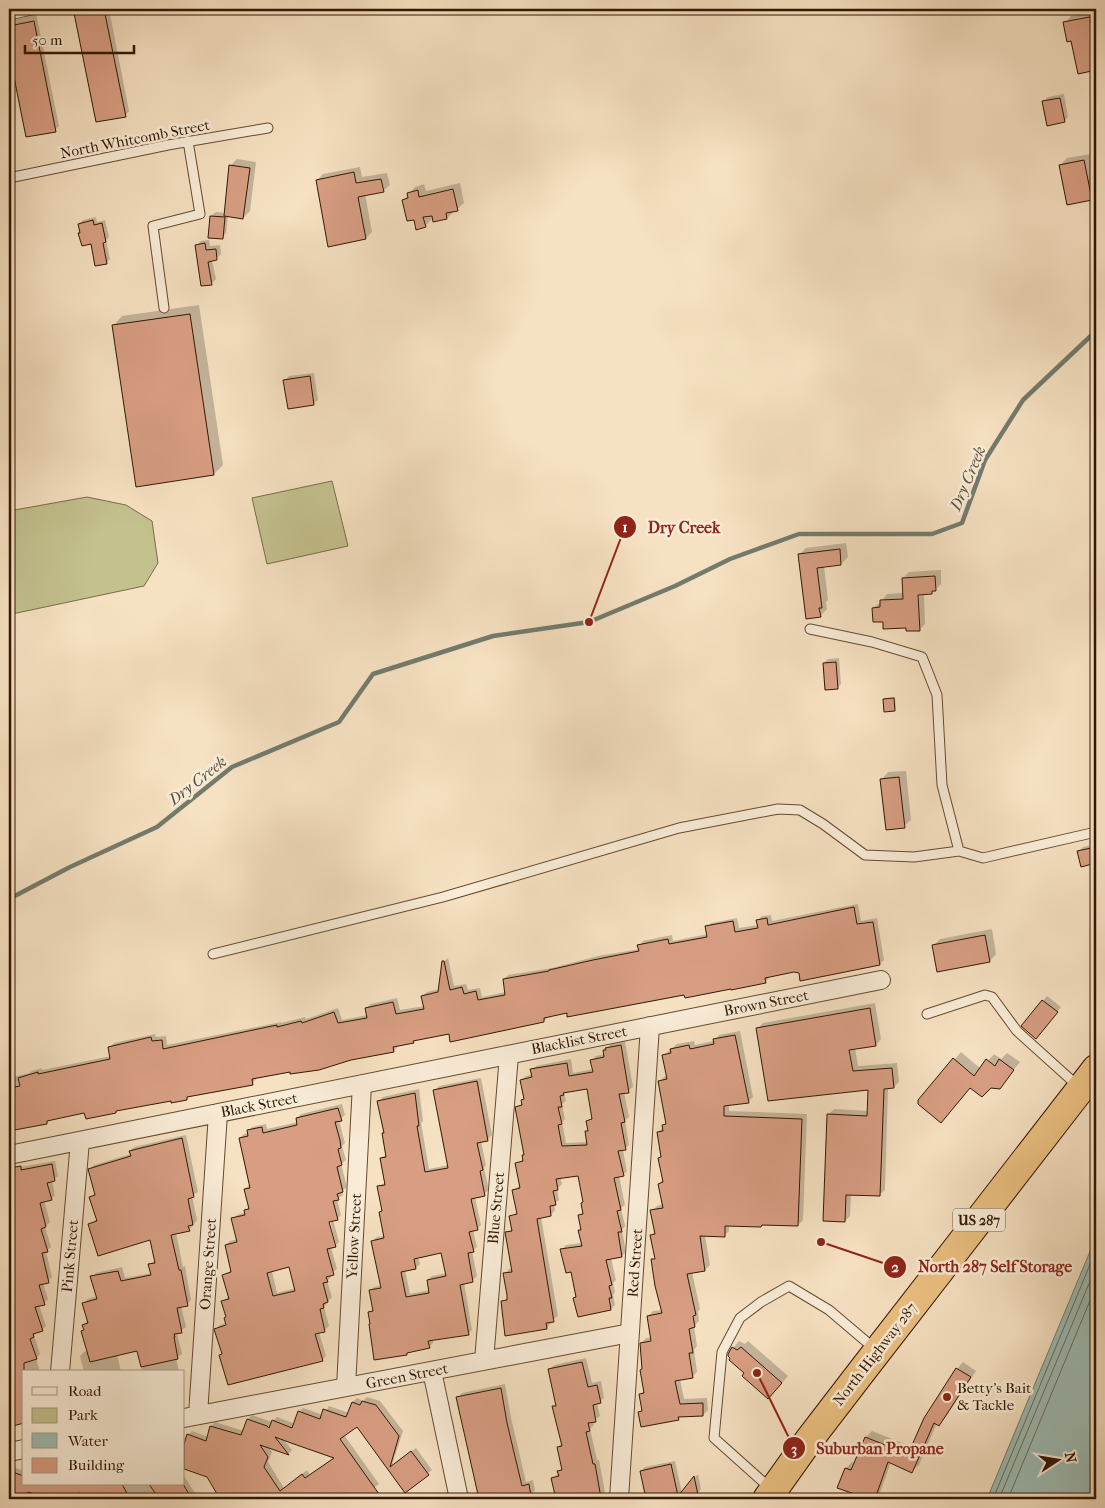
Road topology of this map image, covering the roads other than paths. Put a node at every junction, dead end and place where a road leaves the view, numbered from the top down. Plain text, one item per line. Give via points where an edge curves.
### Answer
1 (36, 9) edge
2 (9, 15) edge
3 (268, 128) dead end
4 (188, 141) junction
5 (9, 178) edge
6 (164, 308) dead end
7 (810, 629) dead end
8 (1096, 832) edge
9 (959, 851) junction
10 (212, 954) dead end
11 (881, 980) dead end
12 (926, 1014) dead end
13 (650, 1026) junction
14 (509, 1055) junction
15 (1089, 1079) edge
16 (362, 1084) junction
17 (218, 1113) junction
18 (80, 1141) junction
19 (9, 1155) edge
20 (630, 1333) junction
21 (878, 1351) junction
22 (484, 1361) junction
23 (60, 1370) edge
24 (432, 1371) junction
25 (346, 1387) junction
26 (191, 1417) edge
27 (22, 1449) edge
28 (9, 1452) edge
29 (770, 1495) edge
30 (459, 1499) edge
31 (620, 1499) edge

1 - 2 lane
3 - 4 lane, North Whitcomb Street
4 - 5 lane, North Whitcomb Street
4 - 6 lane via 200,214 154,226
7 - 9 lane via 872,642 922,658 937,695 942,785
8 - 9 lane via 983,858
9 - 10 lane via 914,857 865,855 800,810 778,809 679,828 443,897
11 - 13 street, Brown Street
12 - 15 lane via 985,995 992,997 1017,1031
13 - 14 street, Blacklist Street
13 - 20 street, Red Street
14 - 16 street, Black Street
14 - 22 street, Blue Street
15 - 21 highway, North Highway 287 / US 287
16 - 17 street, Black Street
16 - 25 street, Yellow Street
17 - 18 street, Black Street
17 - 26 street, Orange Street
18 - 19 street, Black Street
18 - 23 street, Pink Street
20 - 22 street, Green Street
20 - 31 street, Red Street
21 - 29 highway, North Highway 287 / US 287
21 - 29 lane via 829,1310 790,1286 740,1318 722,1352 714,1438
22 - 24 street, Green Street
24 - 25 street, Green Street
24 - 30 street
25 - 26 street, Green Street
27 - 28 street

